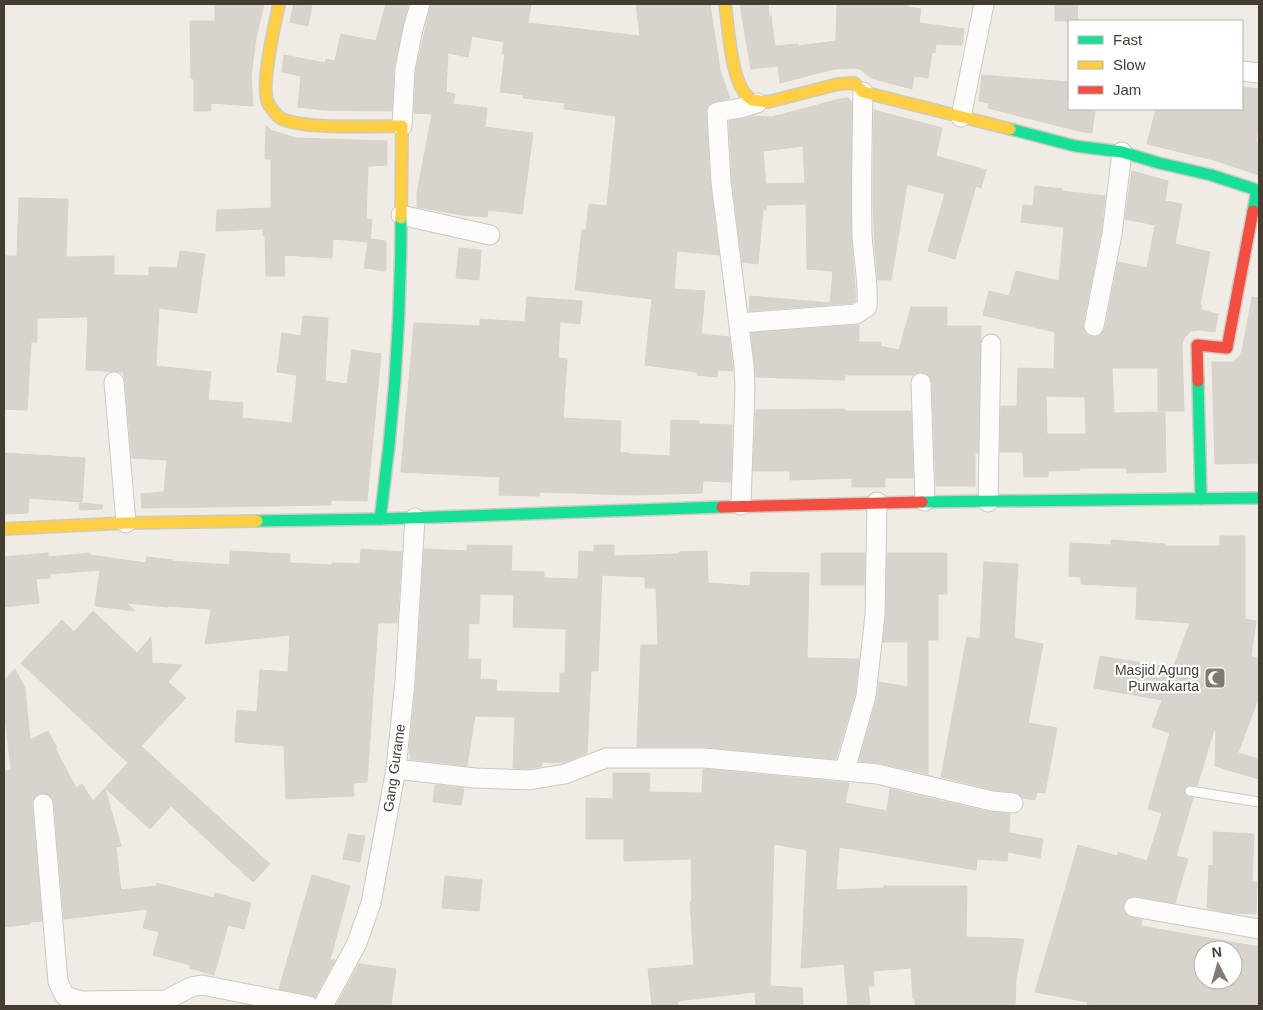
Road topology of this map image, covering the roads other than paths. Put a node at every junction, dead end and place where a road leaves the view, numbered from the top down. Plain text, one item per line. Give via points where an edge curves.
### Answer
1 (279, 4) edge
2 (420, 4) edge
3 (725, 4) edge
4 (984, 4) edge
5 (1243, 71) edge
6 (1259, 73) edge
7 (863, 92) junction
8 (757, 103) junction
9 (961, 117) junction
10 (402, 126) junction
11 (1122, 152) junction
12 (401, 215) junction
13 (490, 235) dead end
14 (740, 323) junction
15 (1094, 326) dead end
16 (991, 344) dead end
17 (114, 382) dead end
18 (921, 383) dead end
19 (1259, 498) edge
20 (1201, 499) junction
21 (925, 501) junction
22 (877, 502) junction
23 (988, 502) junction
24 (741, 505) junction
25 (415, 518) junction
26 (380, 519) junction
27 (126, 523) junction
28 (4, 529) edge
29 (396, 769) junction
30 (845, 770) junction
31 (1190, 791) dead end
32 (1259, 802) edge
33 (1013, 803) dead end
34 (43, 804) dead end
35 (1134, 907) dead end
36 (1259, 928) edge
37 (309, 1006) edge
38 (323, 1006) edge

1 - 10 street via 266,78 267,102 278,117 297,123 322,125
2 - 10 street via 405,69
3 - 8 street via 737,79 746,97
4 - 9 street
5 - 6 street
7 - 8 street via 854,83 838,84
7 - 9 street
7 - 14 street via 861,184 866,307 856,314
8 - 14 street via 717,112 721,182
9 - 11 street via 1075,146
10 - 12 street
11 - 15 street via 1112,234
11 - 20 street via 1257,190 1227,348 1197,345
12 - 13 street
12 - 26 street via 401,294
14 - 24 street via 745,389
16 - 23 street
17 - 27 street
18 - 21 street
19 - 20 street
20 - 23 street
21 - 22 street
21 - 23 street
22 - 24 street
22 - 30 street via 875,616 866,696
24 - 25 street
25 - 26 street
25 - 29 street, Gang Gurame
26 - 27 street
27 - 28 street
29 - 30 street via 474,778 529,780 564,774 606,758 704,758
29 - 38 street, Gang Gurame via 371,902 357,943
30 - 33 street
31 - 32 lane
34 - 37 street via 58,982 65,996 81,1001 166,1000 202,985
35 - 36 street

